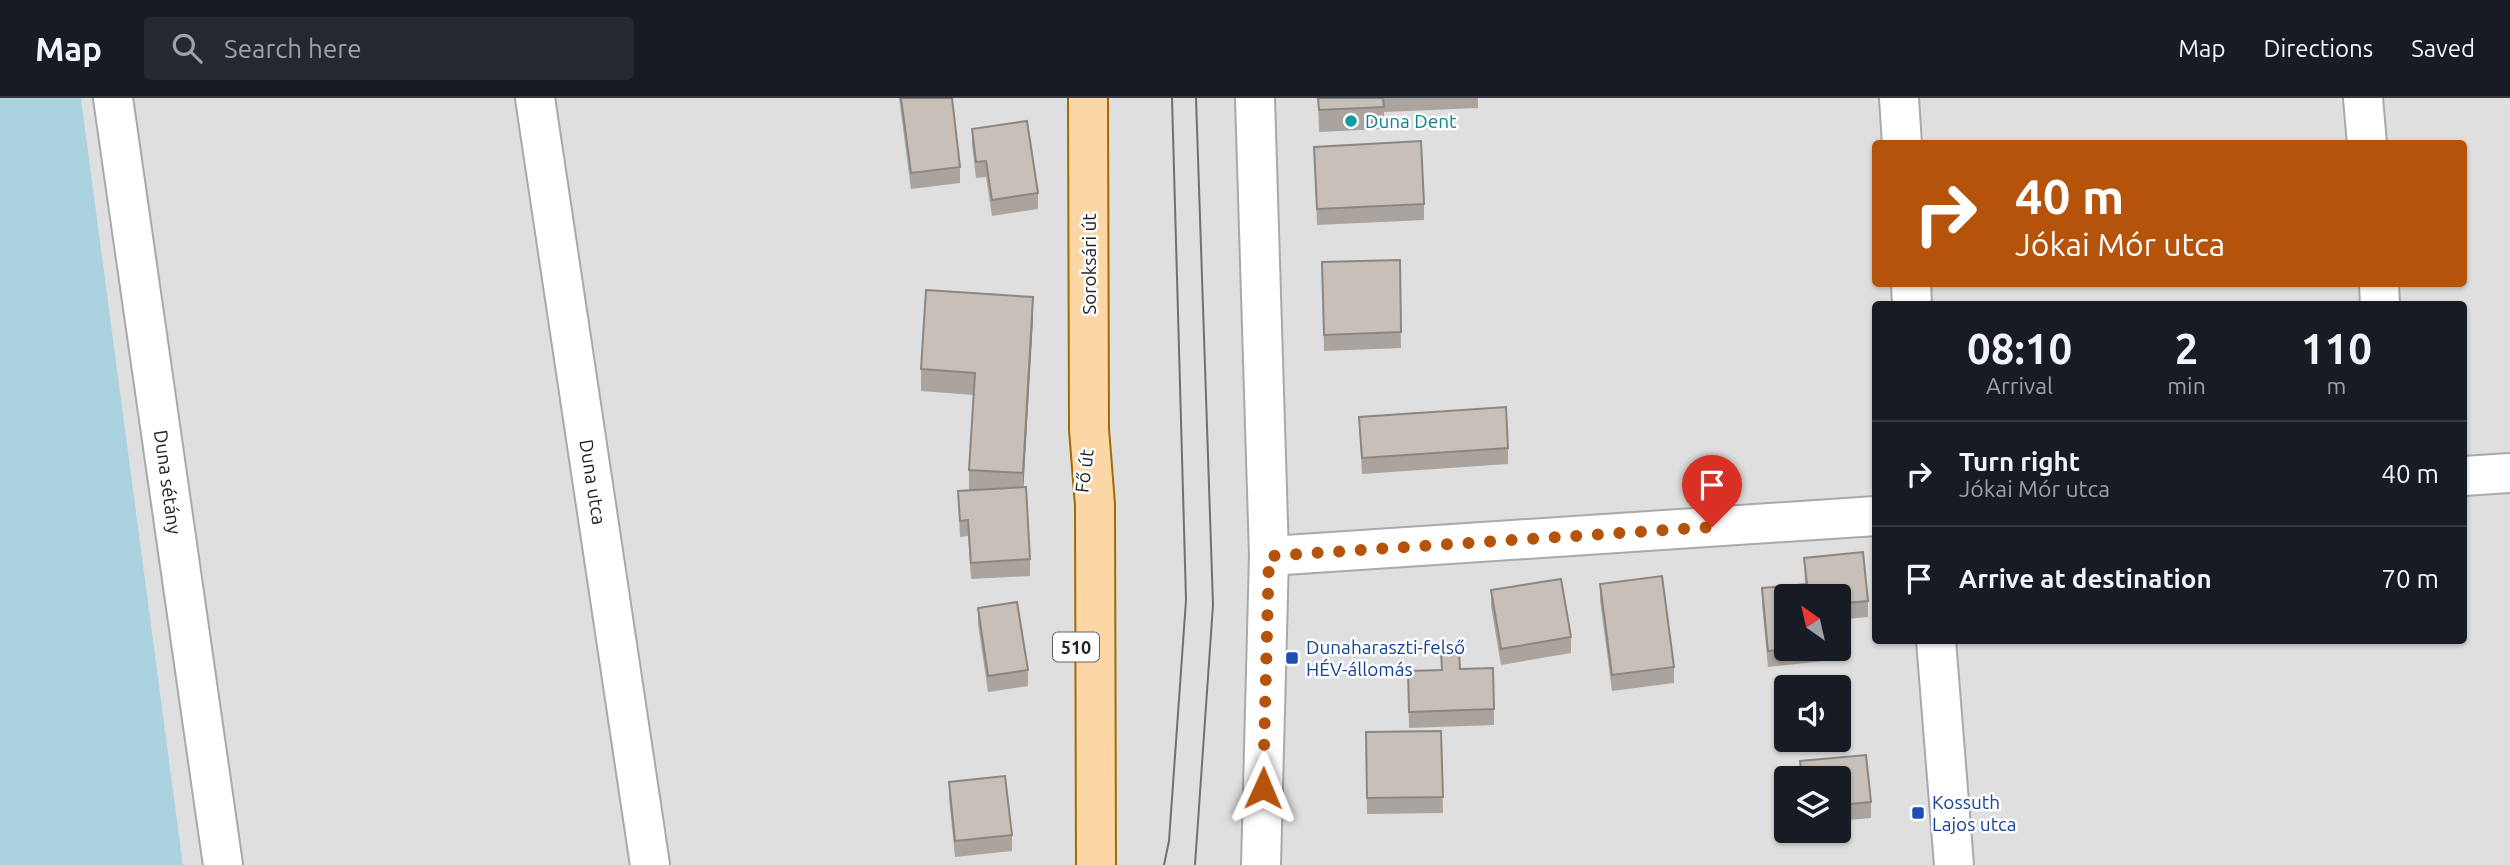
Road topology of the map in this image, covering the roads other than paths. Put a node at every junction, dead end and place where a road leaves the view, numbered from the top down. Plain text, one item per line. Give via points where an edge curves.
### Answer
1 (113, 98) edge
2 (535, 98) edge
3 (1088, 98) edge
4 (1255, 98) edge
5 (1899, 98) edge
6 (2363, 98) edge
7 (1902, 140) edge
8 (2367, 140) edge
9 (1089, 429) junction
10 (2510, 473) edge
11 (2467, 476) edge
12 (1872, 516) edge
13 (1269, 556) junction
14 (1936, 644) edge
15 (223, 865) edge
16 (650, 865) edge
17 (1071, 865) edge
18 (1096, 865) edge
19 (1261, 865) edge
20 (1954, 865) edge

1 - 15 street, Duna sétány
2 - 16 street, Duna utca
3 - 9 main road, Soroksári út / 510
4 - 13 street
5 - 7 street
6 - 8 street
9 - 17 main road, Fő út / 510 via 1080,504
9 - 18 main road, Fő út / 510 via 1095,505
10 - 11 street
12 - 13 street
13 - 19 street
14 - 20 street

